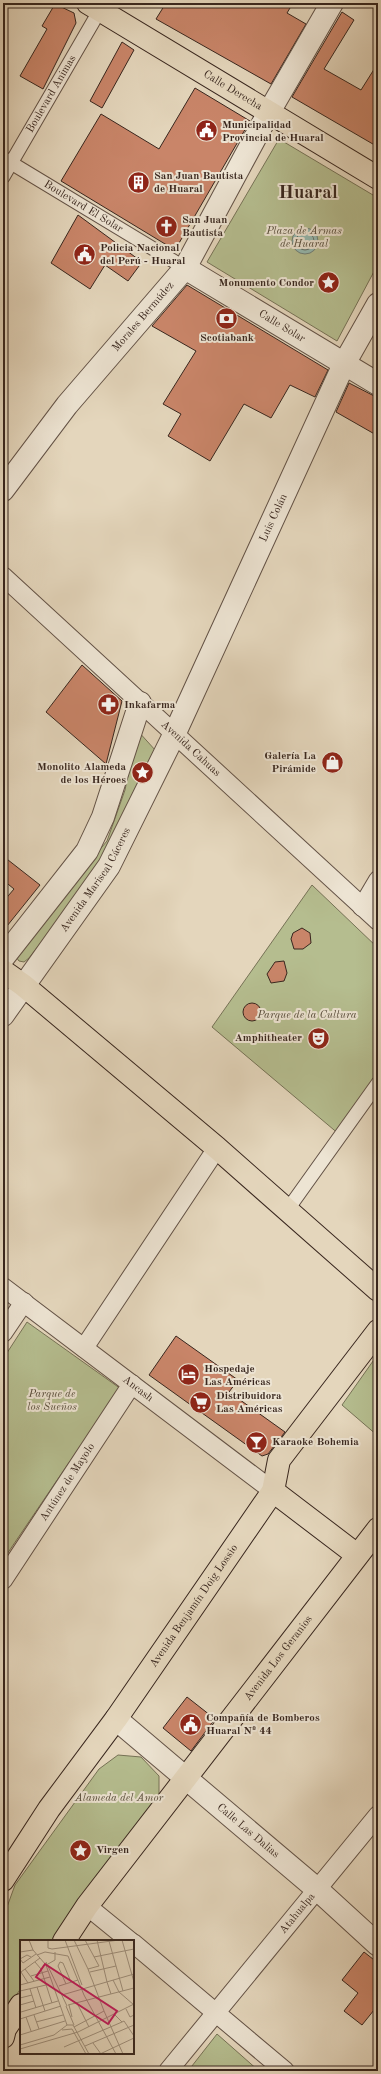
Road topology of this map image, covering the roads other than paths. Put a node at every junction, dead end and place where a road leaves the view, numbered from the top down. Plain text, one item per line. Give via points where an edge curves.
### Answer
1 (332, 3) edge
2 (97, 5) edge
3 (269, 112) junction
4 (8, 161) edge
5 (3, 177) edge
6 (378, 178) edge
7 (185, 268) junction
8 (378, 304) edge
9 (344, 364) junction
10 (378, 384) edge
11 (3, 490) edge
12 (3, 576) edge
13 (140, 704) junction
14 (174, 735) junction
15 (378, 880) edge
16 (362, 907) junction
17 (378, 921) edge
18 (3, 958) edge
19 (3, 971) edge
20 (23, 985) junction
21 (3, 1015) edge
22 (378, 1083) edge
23 (217, 1148) junction
24 (288, 1209) junction
25 (3, 1287) edge
26 (378, 1290) edge
27 (24, 1302) junction
28 (378, 1331) edge
29 (3, 1333) edge
30 (84, 1348) junction
31 (132, 1384) junction
32 (273, 1492) junction
33 (378, 1529) edge
34 (357, 1555) junction
35 (3, 1580) edge
36 (116, 1719) junction
37 (186, 1777) junction
38 (378, 1815) edge
39 (3, 1880) edge
40 (318, 1890) junction
41 (87, 1906) junction
42 (65, 1940) edge
43 (129, 1940) edge
44 (134, 1944) edge
45 (378, 1945) edge
46 (20, 2006) edge
47 (217, 2013) junction
48 (3, 2037) edge
49 (168, 2071) edge
50 (285, 2071) edge

1 - 3 street, Morales Bermúdez
2 - 3 main road, Calle Derecha
2 - 4 street, Boulevard Animas
3 - 6 main road, Calle Derecha
3 - 7 street, Morales Bermúdez
4 - 5 street, Boulevard Animas
4 - 7 street, Boulevard El Solar
7 - 9 street, Calle Solar
7 - 11 street, Morales Bermúdez via 67,405
8 - 9 street, Luis Colán
9 - 10 street, Calle Solar
9 - 14 street, Luis Colán
12 - 13 street, Avenida Cahuas
13 - 14 street, Avenida Cahuas
13 - 18 street via 103,817 87,851
14 - 16 street, Avenida Cahuas
14 - 20 street, Avenida Mariscal Cáceres via 109,866
15 - 16 street
16 - 17 street, Avenida Cahuas
19 - 20 main road
20 - 21 street, Avenida Mariscal Cáceres
20 - 23 main road
22 - 24 street
23 - 24 main road
23 - 30 street
24 - 26 main road
25 - 27 street, Ancash
27 - 29 street
27 - 30 street, Ancash
28 - 32 main road, Avenida Benjamín Doig Lossio via 280,1460
30 - 31 street, Ancash
31 - 32 street, Ancash
31 - 35 street, Antúnez de Mayolo
32 - 34 main road
32 - 36 main road, Avenida Benjamín Doig Lossio
33 - 34 main road, Avenida Los Geranios
34 - 37 main road, Avenida Los Geranios
36 - 37 street, Calle Las Dalias
36 - 39 main road, Avenida Benjamín Doig Lossio via 49,1809
37 - 40 street, Calle Las Dalias
37 - 41 main road, Avenida Los Geranios
38 - 40 street, Atahualpa
40 - 45 street, Calle Las Dalias
40 - 47 street, Atahualpa
41 - 42 main road, Avenida Los Geranios
41 - 43 street
44 - 47 street
46 - 48 main road via 5,2029
47 - 49 street, Atahualpa
47 - 50 street

